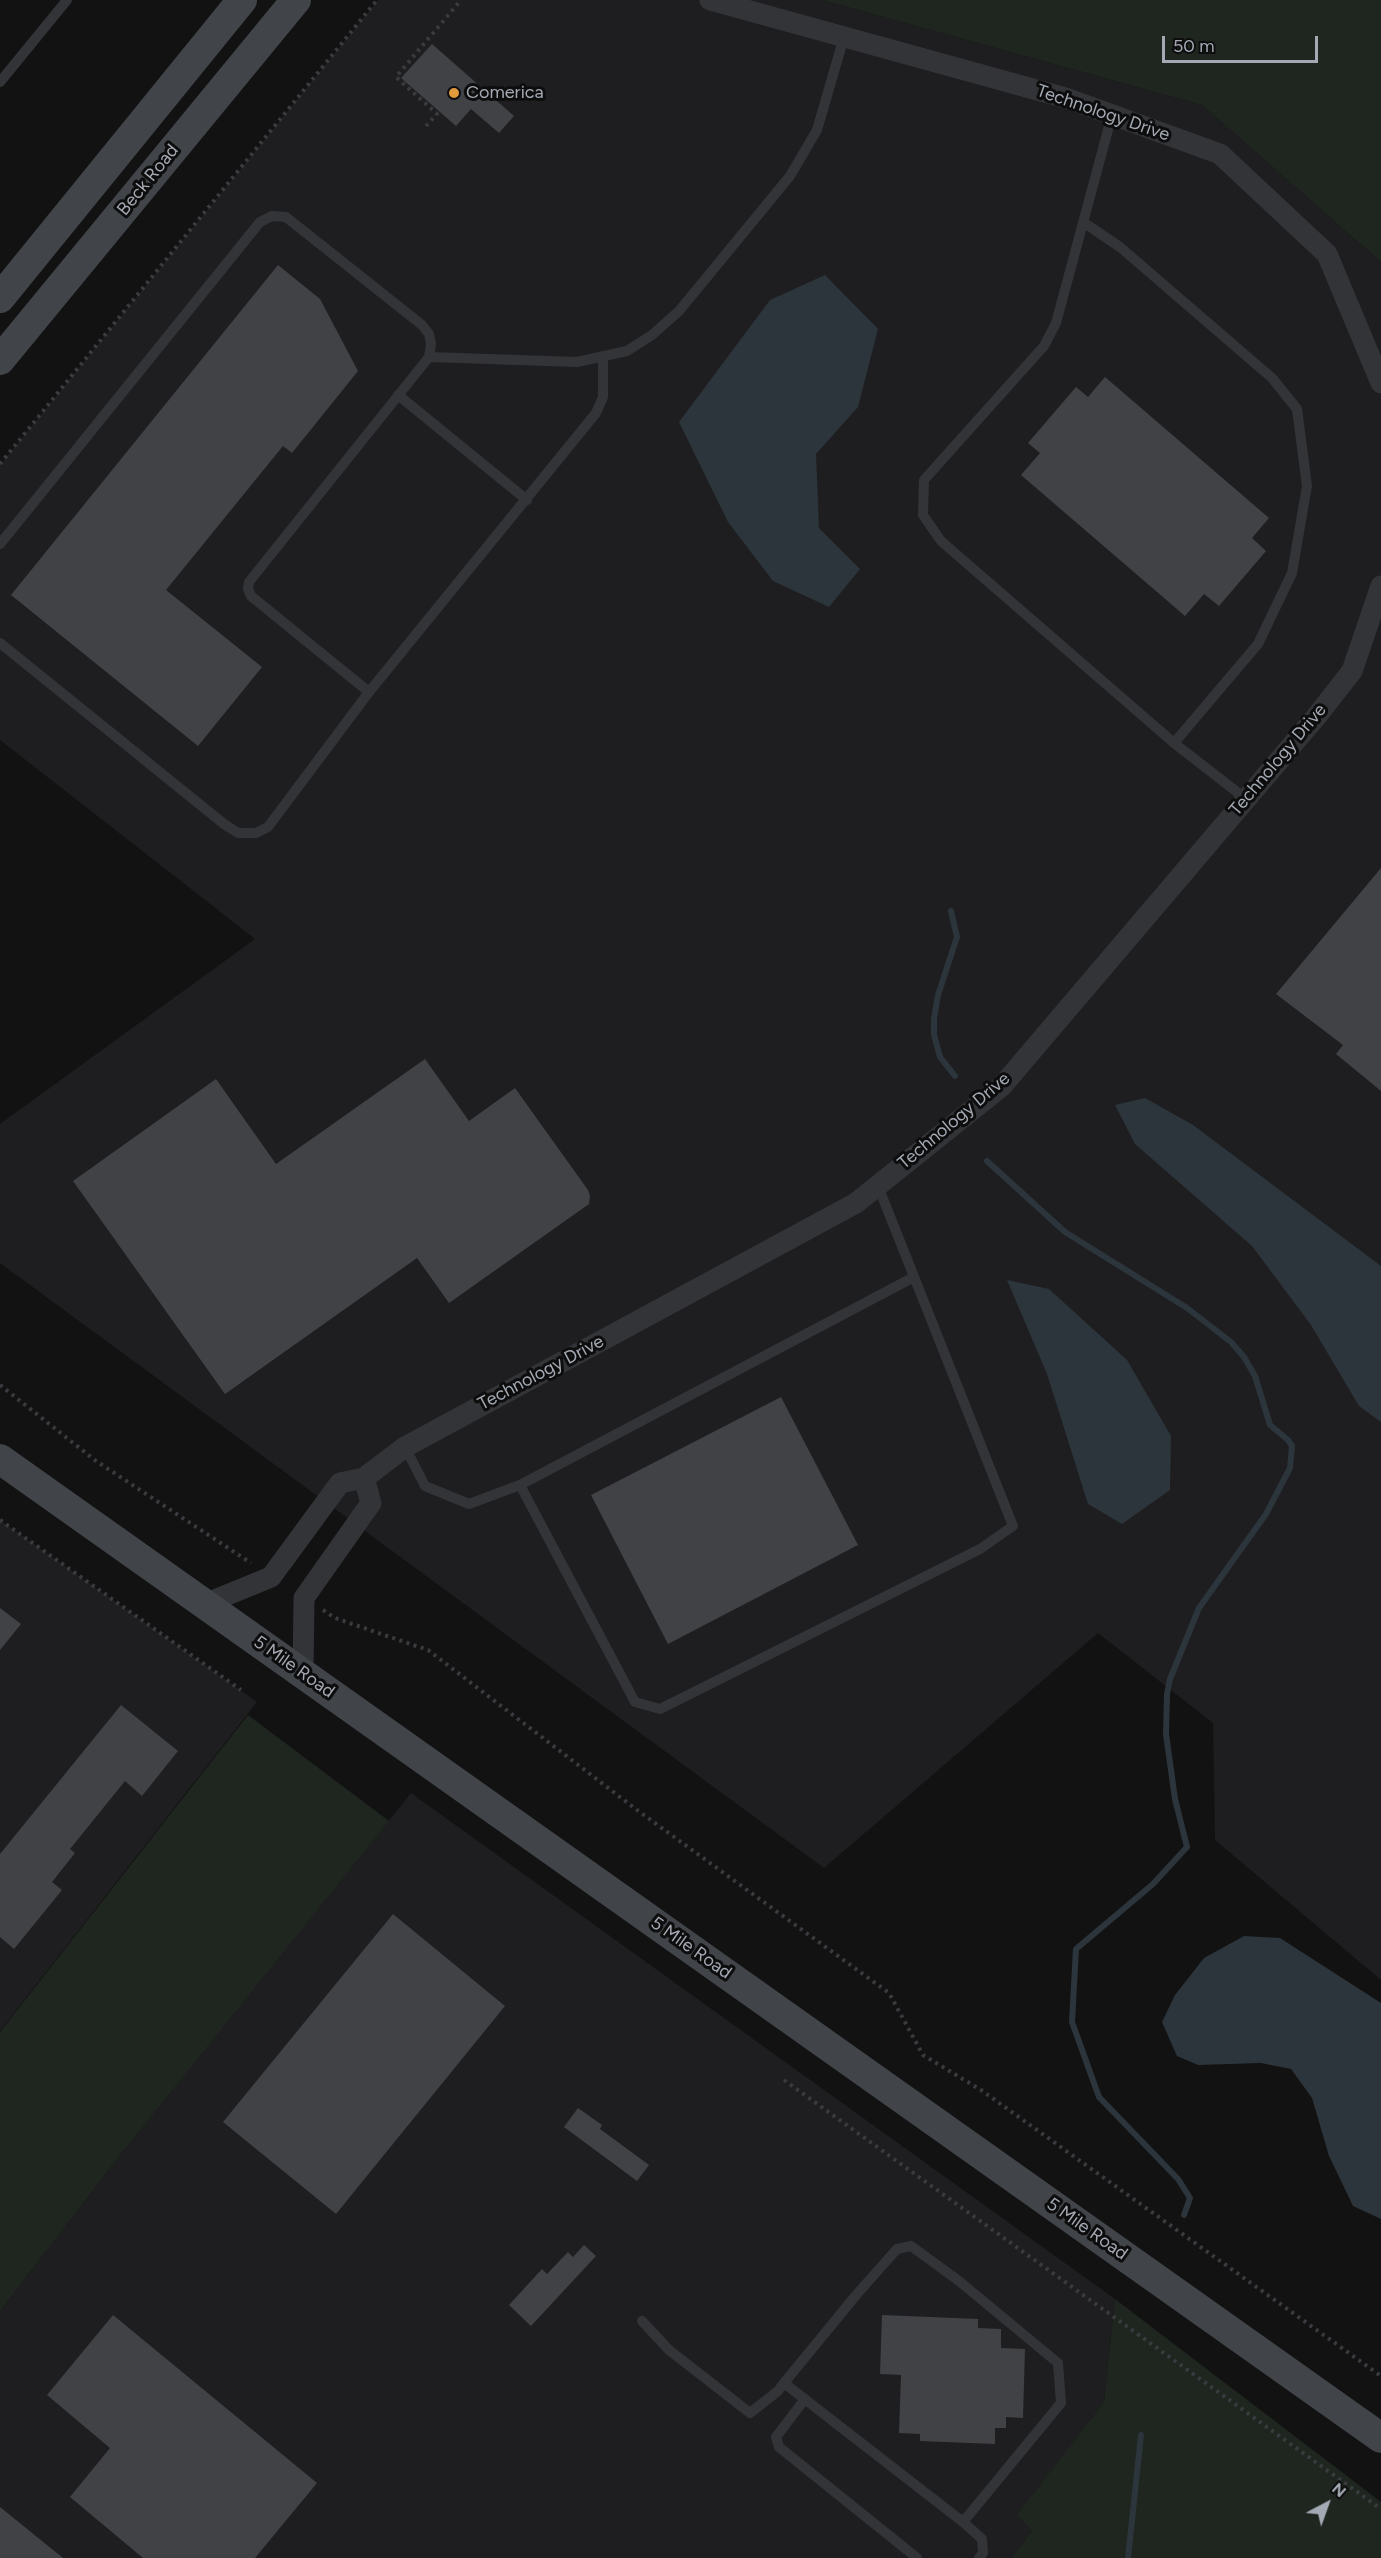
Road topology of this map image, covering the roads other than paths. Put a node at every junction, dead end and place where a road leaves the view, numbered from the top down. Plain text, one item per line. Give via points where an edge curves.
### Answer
1 (68, 0) edge
2 (242, 0) edge
3 (296, 0) edge
4 (710, 0) edge
5 (844, 37) junction
6 (0, 82) edge
7 (1112, 115) junction
8 (1083, 222) junction
9 (0, 298) edge
10 (603, 356) junction
11 (429, 357) junction
12 (0, 360) edge
13 (1381, 382) edge
14 (398, 394) junction
15 (527, 500) junction
16 (0, 544) edge
17 (1381, 586) edge
18 (0, 643) edge
19 (369, 692) junction
20 (1174, 743) junction
21 (1246, 799) junction
22 (878, 1186) junction
23 (914, 1277) junction
24 (405, 1447) junction
25 (0, 1459) edge
26 (364, 1478) junction
27 (520, 1485) junction
28 (205, 1604) junction
29 (303, 1673) junction
30 (642, 2321) dead end
31 (784, 2383) junction
32 (805, 2399) junction
33 (1381, 2438) edge
34 (963, 2522) junction
35 (917, 2558) edge
36 (979, 2558) edge

1 - 6 lane
2 - 9 street
3 - 12 street, Beck Road
4 - 5 street, Technology Drive
5 - 7 street, Technology Drive via 1066,98
5 - 10 lane via 817,130 789,176 679,311 627,351
7 - 8 lane
7 - 13 street, Technology Drive via 1220,154 1327,254
8 - 20 lane via 1120,247 1272,378 1297,409 1307,486 1292,573 1258,644
8 - 20 lane via 1056,322 1044,346 924,480 923,515 941,541
10 - 11 lane via 577,362
10 - 15 lane via 603,397 596,413
11 - 14 lane
11 - 16 lane via 429,334 422,325 286,217 273,216 260,222
14 - 15 lane
14 - 19 lane via 249,582 248,589 251,596
15 - 19 lane
17 - 21 street, Technology Drive via 1352,671
18 - 19 lane via 238,832 256,833 268,827
20 - 21 lane
21 - 22 street, Technology Drive via 1002,1086
22 - 23 lane
22 - 24 street, Technology Drive via 856,1203
23 - 27 lane
23 - 27 lane via 1013,1526 980,1549 660,1710 635,1702
24 - 26 street, Technology Drive
24 - 27 lane via 425,1486 469,1504
25 - 28 street, 5 Mile Road
26 - 28 street, Technology Drive via 340,1483 271,1576
26 - 29 street via 371,1503 304,1598
28 - 29 street, 5 Mile Road
29 - 33 street, 5 Mile Road
30 - 31 lane via 669,2350 750,2413
31 - 32 lane
31 - 34 lane via 897,2249 911,2246 959,2281 1058,2363 1061,2403
32 - 34 lane
32 - 35 lane via 776,2437 779,2447
34 - 36 lane via 982,2539 983,2553

